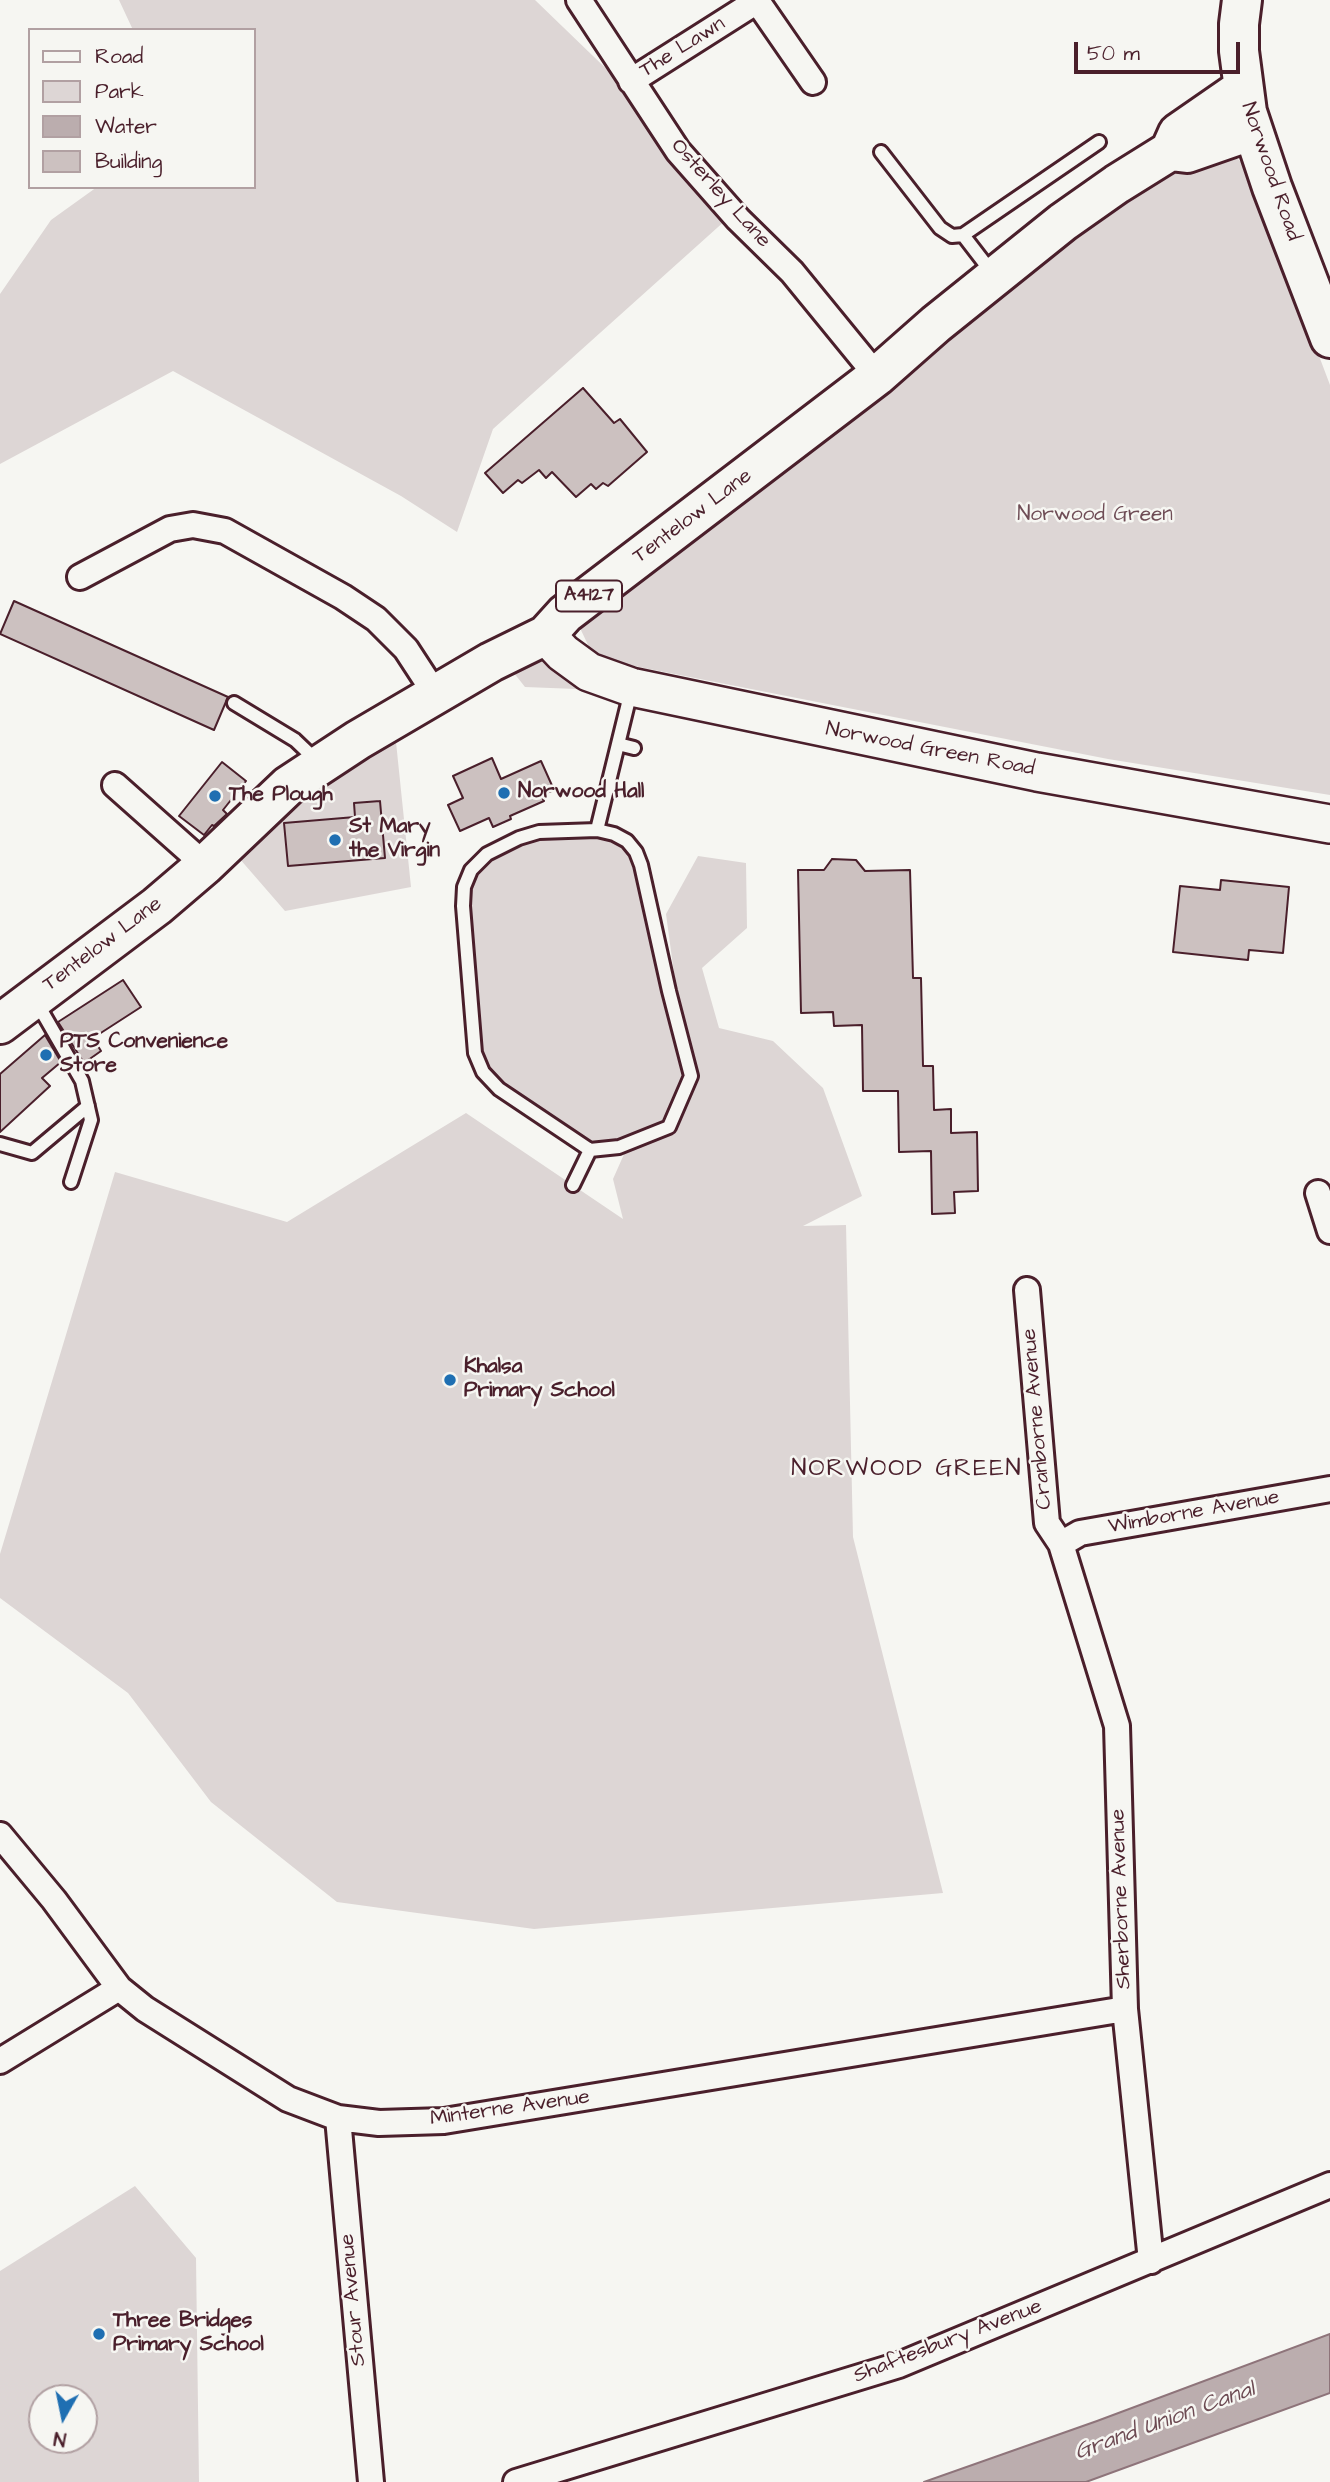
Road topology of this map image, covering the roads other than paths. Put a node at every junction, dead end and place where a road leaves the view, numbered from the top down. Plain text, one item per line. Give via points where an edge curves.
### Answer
1 (579, 0) edge
2 (1242, 0) edge
3 (631, 81) junction
4 (813, 82) dead end
5 (1243, 88) junction
6 (1253, 130) junction
7 (1099, 142) dead end
8 (1170, 151) junction
9 (881, 152) dead end
10 (963, 235) junction
11 (995, 276) junction
12 (1328, 329) edge
13 (877, 376) junction
14 (80, 578) dead end
15 (546, 635) junction
16 (632, 687) junction
17 (436, 695) junction
18 (234, 703) dead end
19 (618, 744) junction
20 (634, 748) dead end
21 (320, 764) junction
22 (115, 785) dead end
23 (1330, 824) edge
24 (597, 830) junction
25 (205, 865) junction
26 (33, 997) junction
27 (0, 1024) edge
28 (88, 1106) junction
29 (0, 1144) edge
30 (590, 1150) junction
31 (71, 1182) dead end
32 (573, 1185) dead end
33 (1318, 1194) dead end
34 (1330, 1231) edge
35 (1027, 1290) dead end
36 (1330, 1489) edge
37 (1061, 1544) junction
38 (0, 1835) edge
39 (119, 1988) junction
40 (1125, 2009) junction
41 (0, 2061) edge
42 (338, 2118) junction
43 (1330, 2185) edge
44 (1151, 2261) junction
45 (371, 2482) edge
46 (516, 2482) edge

1 - 3 street, Osterley Lane
2 - 5 main road, Norwood Road
3 - 4 street, The Lawn via 757,1
3 - 13 street, Osterley Lane via 678,151 792,272
5 - 6 main road, Norwood Road
5 - 8 main road, Tentelow Lane / A4127 via 1178,133
6 - 8 main road, Tentelow Lane / A4127 via 1187,153
6 - 12 main road, Norwood Road
7 - 10 lane
8 - 11 main road, Tentelow Lane / A4127 via 1063,222
9 - 10 lane via 940,228 952,236
10 - 11 lane
11 - 13 main road, Tentelow Lane / A4127
13 - 15 main road, Tentelow Lane / A4127 via 565,614
14 - 17 street via 170,529 193,525 225,531 376,619 406,649
15 - 16 street, Norwood Green Road via 589,671
15 - 17 main road, Tentelow Lane / A4127
16 - 19 lane
16 - 23 street, Norwood Green Road via 1023,769
17 - 21 main road, Tentelow Lane / A4127
18 - 21 lane via 295,740
19 - 20 lane
19 - 24 lane
21 - 25 main road, Tentelow Lane / A4127 via 273,799
22 - 25 street
24 - 30 lane via 627,841 641,865 691,1076 669,1127 619,1147
24 - 30 lane via 539,832 487,855 471,870 463,906 475,1053 483,1072 499,1089
25 - 26 main road, Tentelow Lane / A4127
26 - 27 main road, Tentelow Lane / A4127
26 - 28 lane via 82,1081
28 - 29 lane via 32,1153
28 - 31 lane via 92,1120
30 - 32 lane
33 - 34 street
35 - 37 street, Cranborne Avenue via 1047,1523
36 - 37 street, Wimborne Avenue via 1080,1533
37 - 40 street, Sherborne Avenue via 1117,1726
38 - 39 street, Minterne Avenue
39 - 41 street
39 - 42 street, Minterne Avenue via 288,2098
40 - 42 street, Minterne Avenue via 444,2121 379,2123
40 - 44 street, Sherborne Avenue
42 - 45 street, Stour Avenue
43 - 44 street, Shaftesbury Avenue
44 - 46 street, Shaftesbury Avenue via 899,2365

